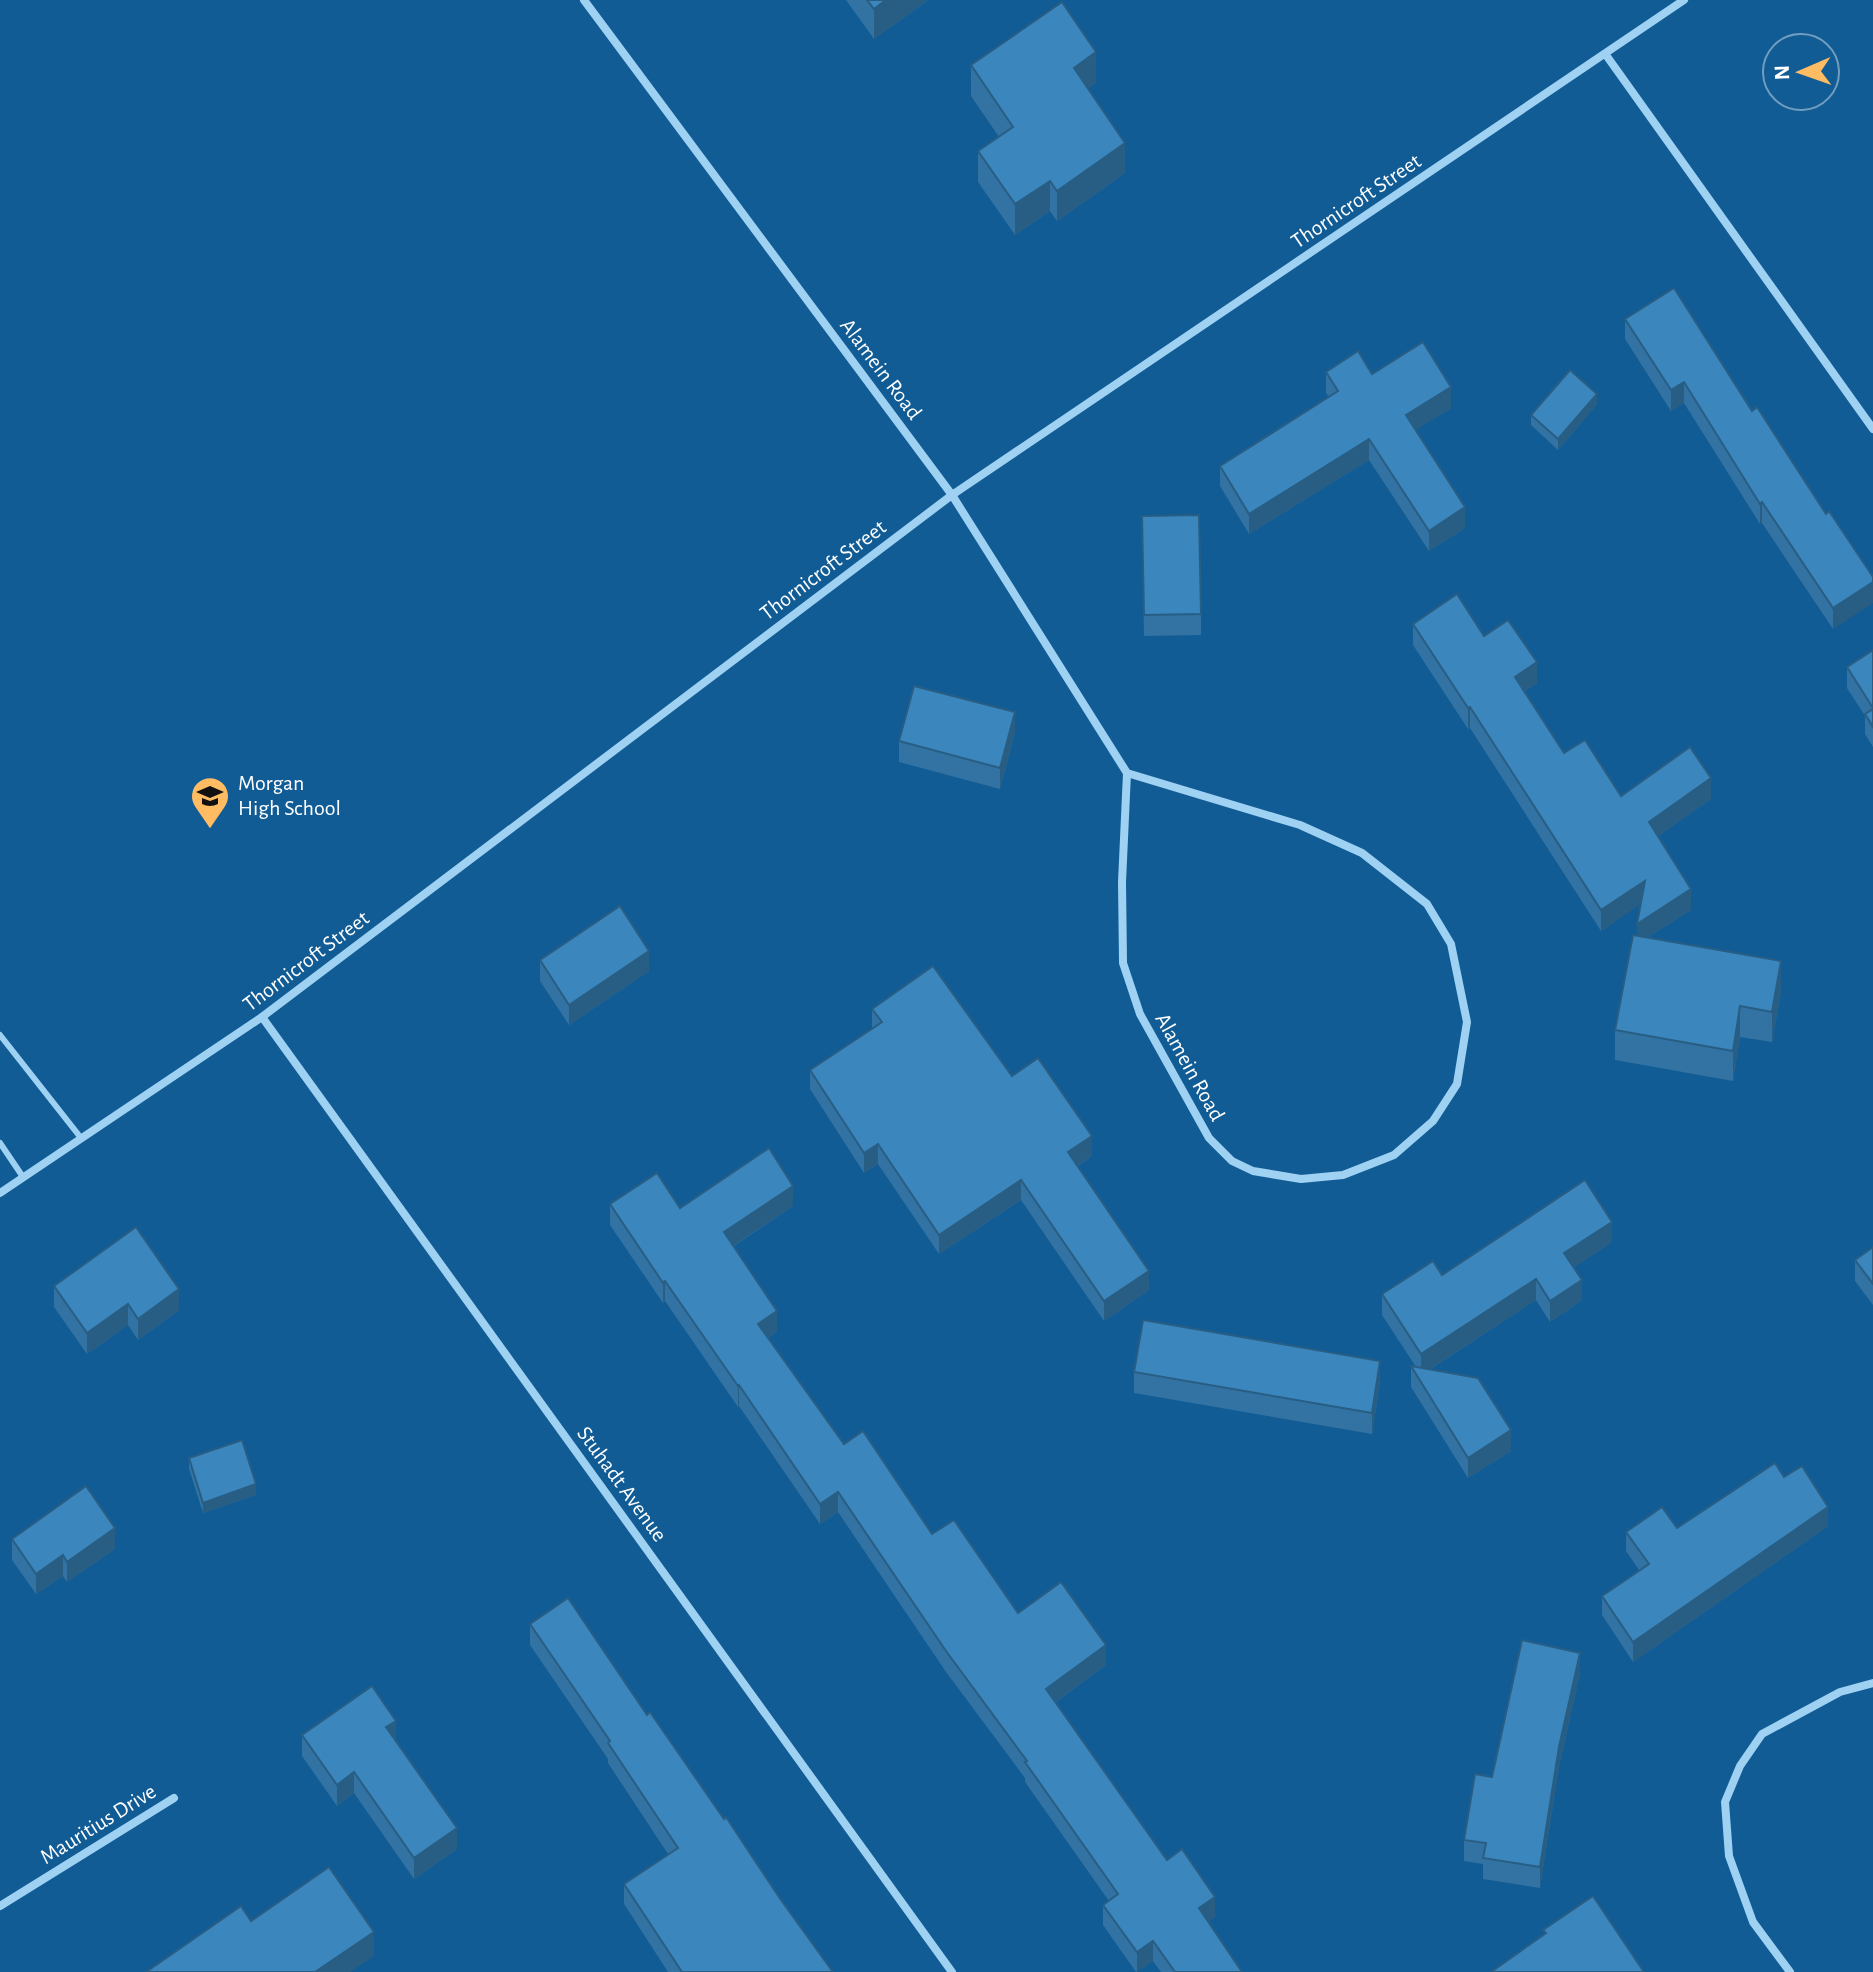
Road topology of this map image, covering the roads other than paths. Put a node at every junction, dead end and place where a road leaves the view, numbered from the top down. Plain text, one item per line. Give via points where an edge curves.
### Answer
1 (584, 0) edge
2 (1684, 0) edge
3 (1606, 55) junction
4 (1873, 429) edge
5 (952, 495) junction
6 (1127, 773) junction
7 (262, 1017) junction
8 (0, 1035) edge
9 (81, 1138) junction
10 (0, 1143) edge
11 (23, 1177) junction
12 (0, 1193) edge
13 (1873, 1683) edge
14 (174, 1798) dead end
15 (0, 1906) edge
16 (952, 1972) edge
17 (1790, 1972) edge

1 - 5 street, Alamein Road
2 - 3 street, Thornicroft Street
3 - 4 street
3 - 5 street, Thornicroft Street
5 - 6 street, Alamein Road
5 - 7 street, Thornicroft Street
6 - 6 street, Alamein Road via 1300,825 1362,853 1427,904 1451,944 1467,1022 1457,1084 1433,1121 1394,1155 1343,1175 1301,1179 1253,1171 1232,1161 1209,1138 1140,1014 1123,963
7 - 9 street, Thornicroft Street
7 - 16 street, Stuhadt Avenue
8 - 9 lane
9 - 11 street, Thornicroft Street
10 - 11 lane
11 - 12 street, Thornicroft Street
13 - 17 street via 1840,1692 1762,1734 1740,1766 1725,1802 1729,1856 1753,1922
14 - 15 street, Mauritius Drive

